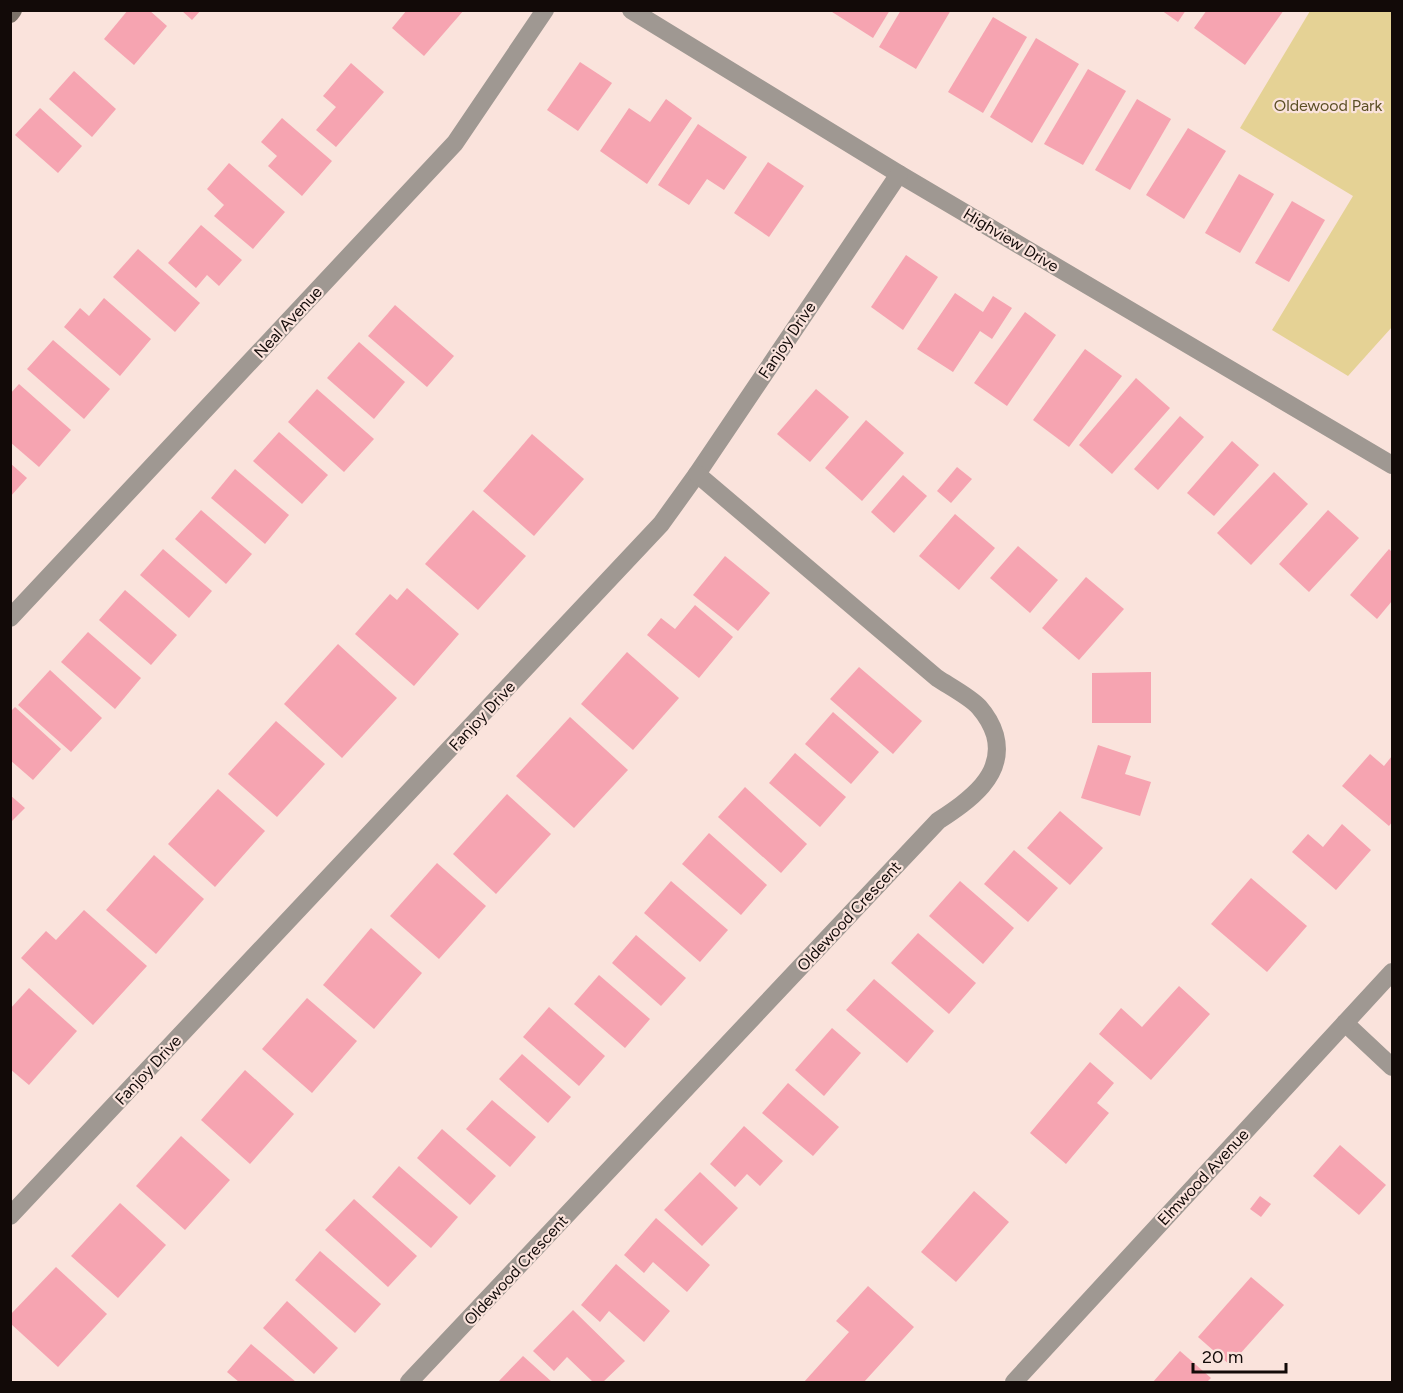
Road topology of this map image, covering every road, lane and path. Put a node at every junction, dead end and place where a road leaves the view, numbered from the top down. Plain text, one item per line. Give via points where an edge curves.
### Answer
1 (545, 10) edge
2 (631, 10) edge
3 (899, 174) junction
4 (1392, 465) edge
5 (697, 474) junction
6 (10, 618) edge
7 (1392, 972) edge
8 (1345, 1023) junction
9 (1392, 1066) edge
10 (10, 1216) edge
11 (409, 1383) edge
12 (1014, 1383) edge

1 - 6 street, Neal Avenue via 456,143
2 - 3 street, Highview Drive
3 - 4 street, Highview Drive
3 - 5 street, Fanjoy Drive
5 - 10 street, Fanjoy Drive via 662,524
5 - 11 street, Oldewood Crescent via 937,678 978,706 992,725 998,746 995,765 985,783 938,821
7 - 8 street, Elmwood Avenue
8 - 9 street
8 - 12 street, Elmwood Avenue

